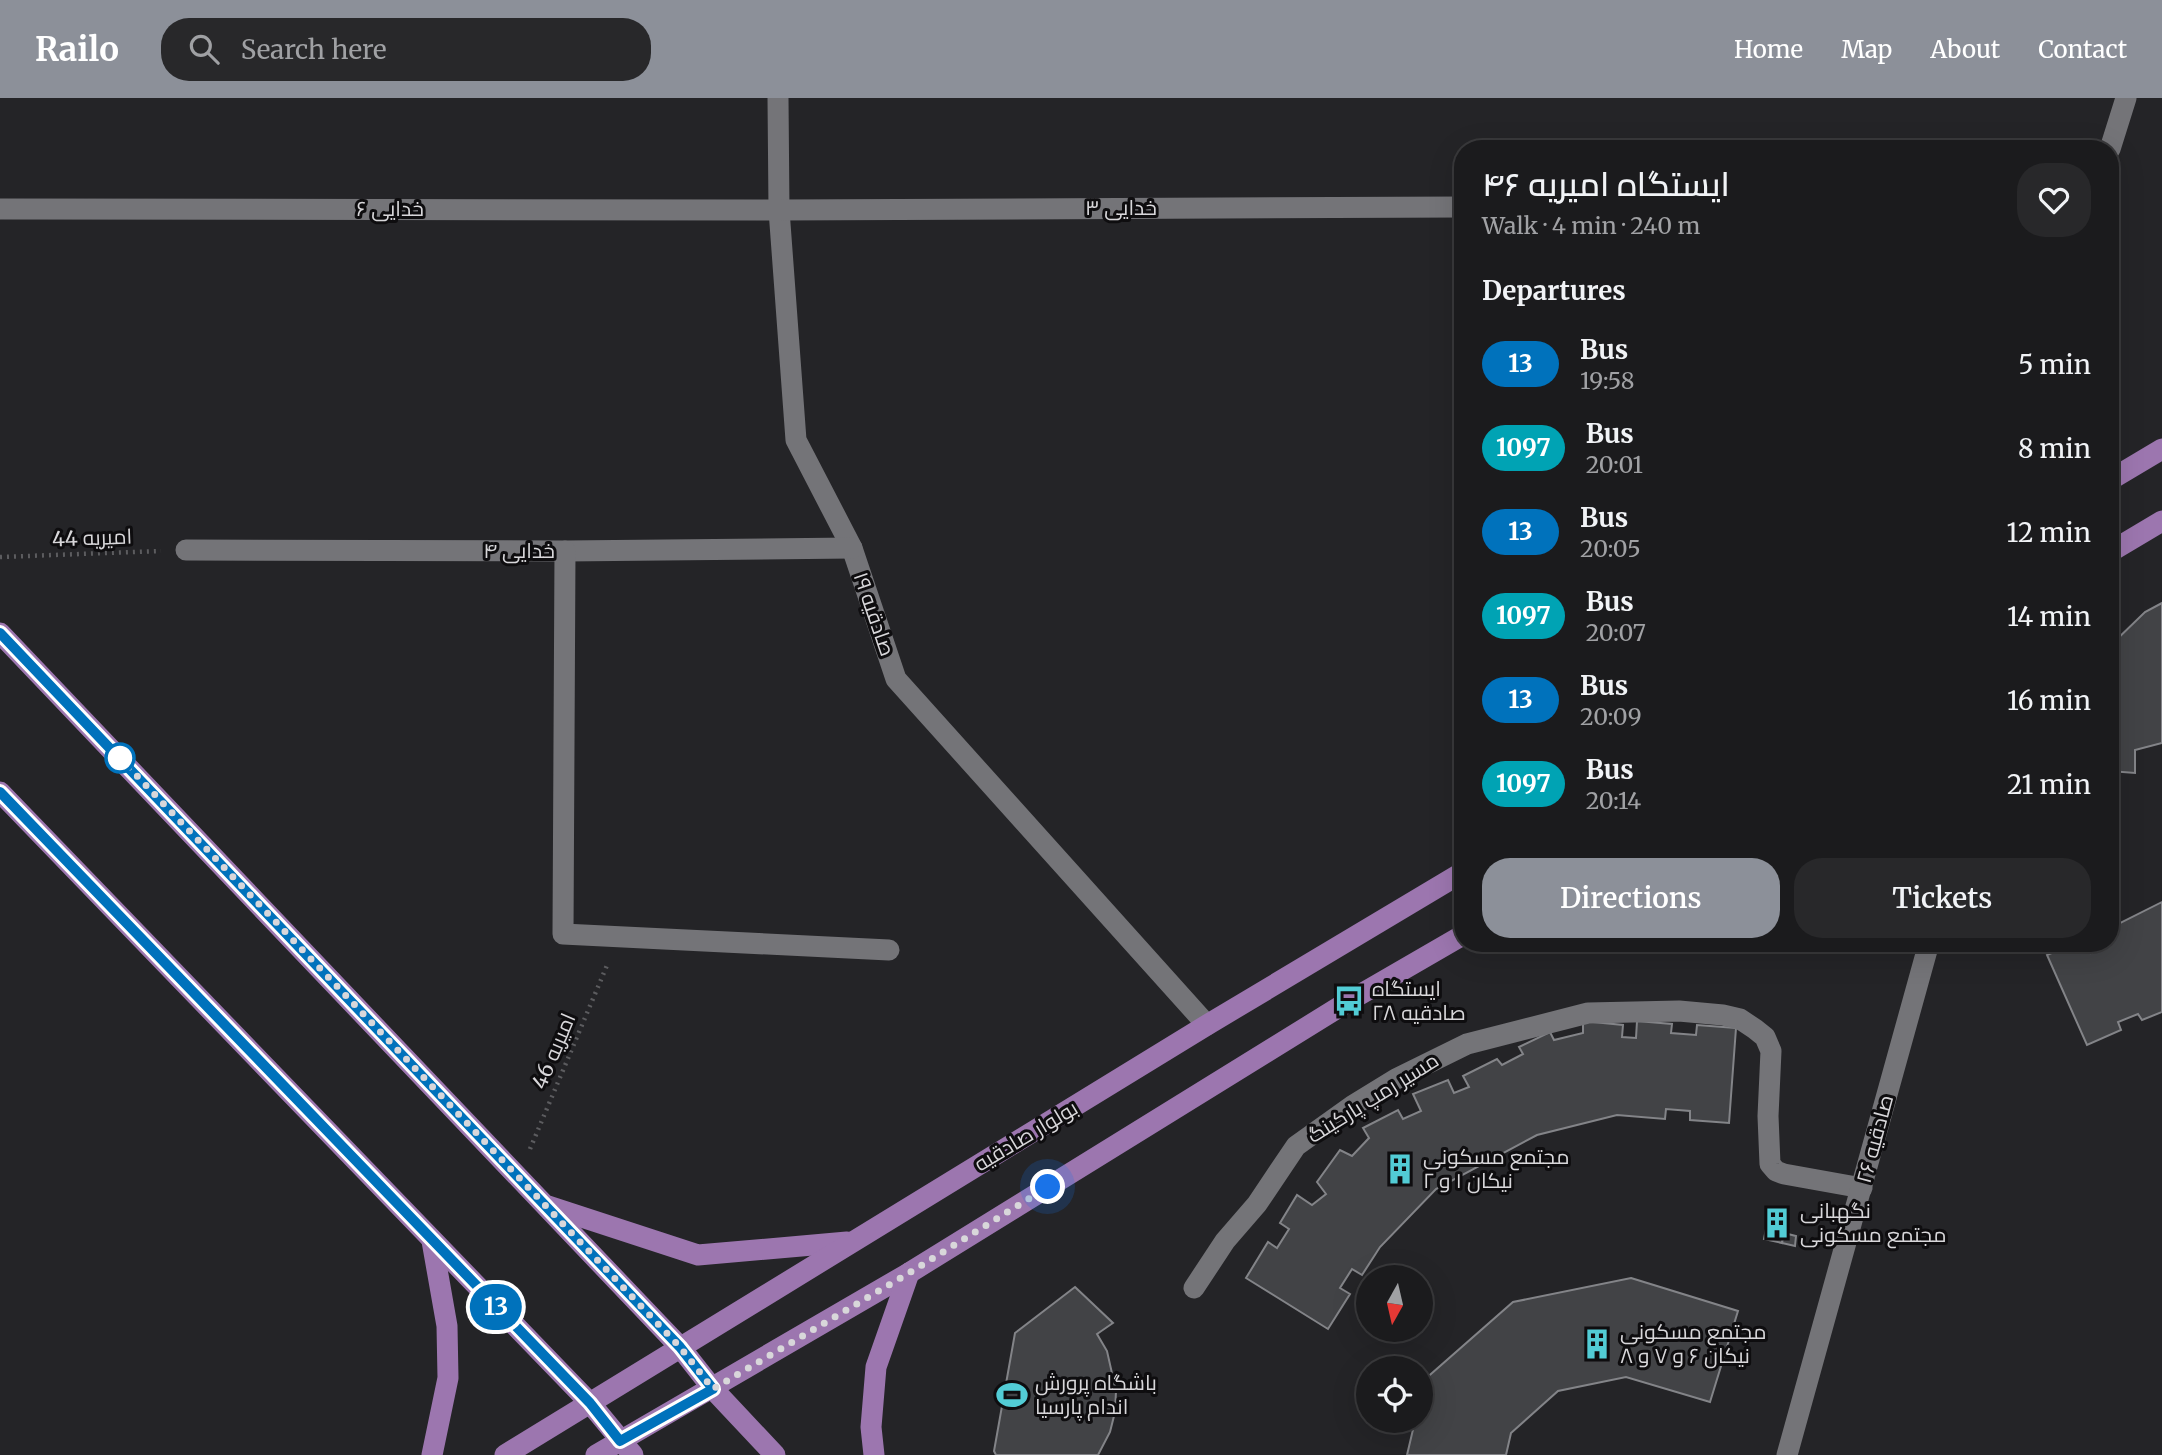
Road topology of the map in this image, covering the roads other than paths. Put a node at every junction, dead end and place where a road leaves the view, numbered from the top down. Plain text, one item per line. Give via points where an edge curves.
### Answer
1 (778, 98) edge
2 (2126, 98) edge
3 (2113, 140) edge
4 (1454, 207) edge
5 (0, 209) edge
6 (779, 210) junction
7 (2162, 449) edge
8 (2119, 475) edge
9 (2162, 521) edge
10 (2119, 547) edge
11 (852, 548) junction
12 (186, 550) road end
13 (565, 551) junction
14 (0, 632) edge
15 (0, 792) edge
16 (1454, 877) edge
17 (1454, 940) edge
18 (889, 950) dead end
19 (1927, 952) edge
20 (1207, 1025) junction
21 (1862, 1188) junction
22 (544, 1205) junction
23 (432, 1241) junction
24 (853, 1241) junction
25 (909, 1273) junction
26 (1194, 1288) dead end
27 (680, 1347) junction
28 (713, 1389) junction
29 (590, 1403) junction
30 (626, 1448) edge
31 (432, 1455) edge
32 (505, 1455) edge
33 (596, 1455) edge
34 (775, 1455) edge
35 (874, 1455) edge
36 (1787, 1455) edge

1 - 6 street, صادقیه ۱۹
2 - 3 street
4 - 6 street, خدایی ۳
5 - 6 street, خدایی ۶
6 - 11 street, صادقیه ۱۹ via 796,440
7 - 8 main road
9 - 10 main road
11 - 13 street, خدایی ۴
11 - 20 street, صادقیه ۱۹ via 896,679
12 - 13 street, خدایی ۴
13 - 18 street via 563,934
14 - 22 main road
15 - 23 main road
16 - 20 main road, بولوار صادقیه
17 - 25 main road
19 - 21 street, صادقیه ۲۶
20 - 24 main road, بولوار صادقیه
21 - 26 street, مسیر رمپ پارکینگ via 1784,1174 1770,1164 1771,1051 1765,1037 1740,1019 1679,1011 1588,1013 1467,1044 1352,1106 1296,1146
21 - 36 street, صادقیه ۲۶
22 - 24 main road via 698,1255
22 - 27 main road
23 - 29 main road
23 - 31 main road via 447,1326 448,1378
24 - 27 main road, بولوار صادقیه
25 - 28 main road
25 - 35 main road via 876,1367 871,1427
27 - 28 main road
27 - 29 main road, بولوار صادقیه
28 - 30 main road
28 - 34 main road
29 - 30 main road
29 - 32 main road, بولوار صادقیه
30 - 33 main road

